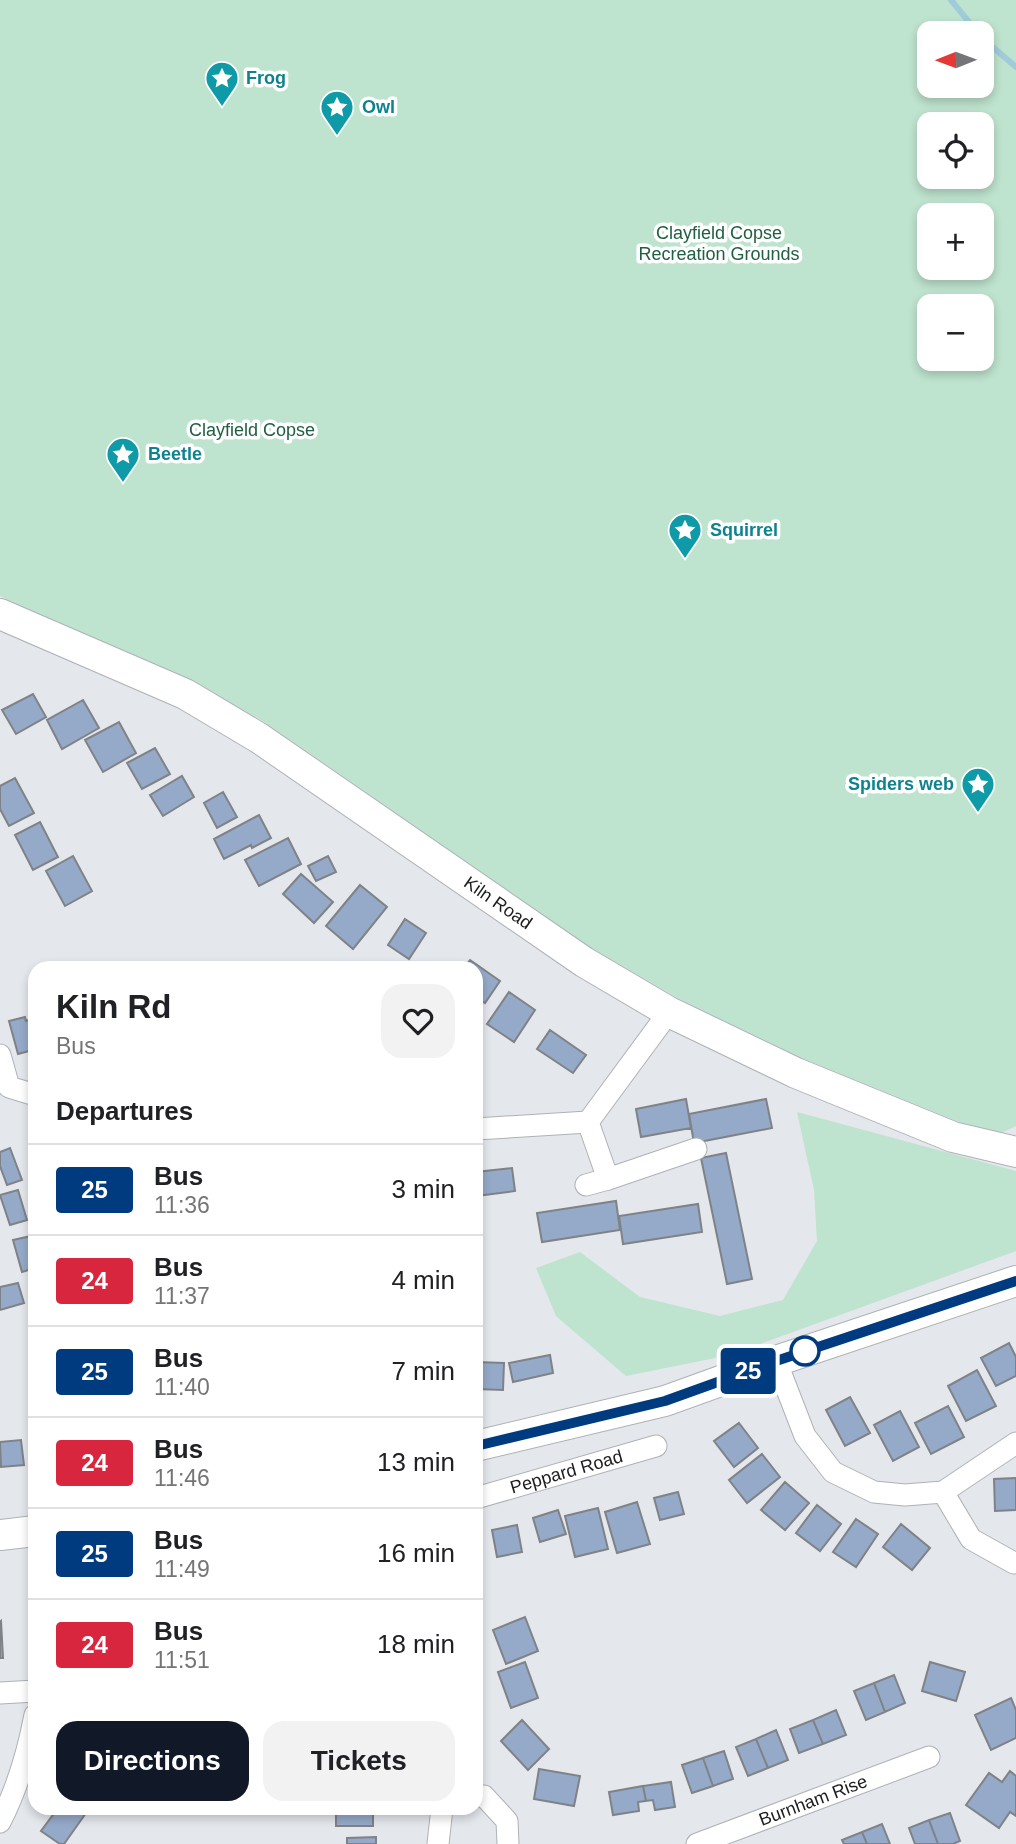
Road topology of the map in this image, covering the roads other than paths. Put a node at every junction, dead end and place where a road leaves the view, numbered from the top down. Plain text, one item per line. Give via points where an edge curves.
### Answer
1 (0, 614) edge
2 (670, 1012) junction
3 (0, 1055) edge
4 (28, 1094) edge
5 (588, 1122) junction
6 (483, 1129) edge
7 (696, 1149) dead end
8 (1016, 1152) edge
9 (608, 1179) junction
10 (586, 1185) dead end
11 (1016, 1281) edge
12 (776, 1361) junction
13 (1016, 1443) edge
14 (483, 1444) edge
15 (656, 1446) dead end
16 (943, 1492) junction
17 (483, 1496) edge
18 (28, 1532) edge
19 (0, 1535) edge
20 (1014, 1563) dead end
21 (28, 1691) edge
22 (0, 1693) edge
23 (28, 1747) edge
24 (929, 1757) dead end
25 (483, 1796) edge
26 (441, 1815) edge
27 (0, 1822) edge
28 (438, 1844) edge
29 (508, 1844) edge
30 (697, 1844) edge

1 - 2 street, Kiln Road via 184,694 259,738 584,962
2 - 5 street
2 - 8 street, Kiln Road via 771,1063 953,1137
3 - 4 street via 9,1087
5 - 6 street
5 - 9 street
7 - 9 street
9 - 10 street
11 - 12 street
12 - 14 street via 665,1401
12 - 16 street via 805,1436 833,1472 874,1492
13 - 16 street
15 - 17 street, Peppard Road
16 - 20 street via 971,1539
18 - 19 street
21 - 22 street
23 - 27 street
24 - 30 street, Burnham Rise
25 - 29 street via 508,1821
26 - 28 street

